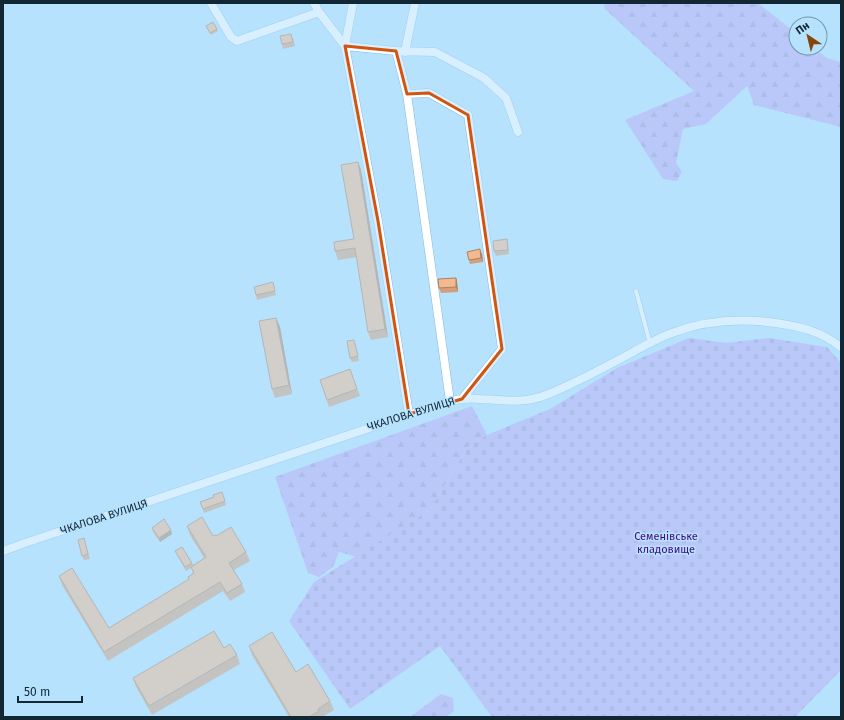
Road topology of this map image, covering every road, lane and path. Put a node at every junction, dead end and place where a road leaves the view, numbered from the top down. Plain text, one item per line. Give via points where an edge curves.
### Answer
1 (211, 3) edge
2 (314, 3) edge
3 (353, 3) edge
4 (415, 3) edge
5 (319, 12) junction
6 (345, 46) junction
7 (396, 51) junction
8 (405, 52) junction
9 (407, 94) junction
10 (518, 132) dead end
11 (636, 291) dead end
12 (650, 342) junction
13 (841, 347) edge
14 (462, 399) junction
15 (450, 401) junction
16 (409, 414) junction
17 (3, 552) edge

1 - 5 street via 231,37 237,41
2 - 5 street
3 - 6 street
4 - 8 street
5 - 6 street
6 - 7 street
6 - 16 street via 378,221
7 - 8 street
7 - 9 street
8 - 10 street via 435,52 484,78 506,98
9 - 14 street via 429,93 468,115 502,349
9 - 15 street
11 - 12 lane
12 - 13 street, ЧКАЛОВА ВУЛИЦЯ via 691,326 719,321 754,320 798,327 828,337
12 - 14 street, ЧКАЛОВА ВУЛИЦЯ via 581,379 531,400 515,402
14 - 15 street, ЧКАЛОВА ВУЛИЦЯ
15 - 16 street, ЧКАЛОВА ВУЛИЦЯ
16 - 17 street, ЧКАЛОВА ВУЛИЦЯ

